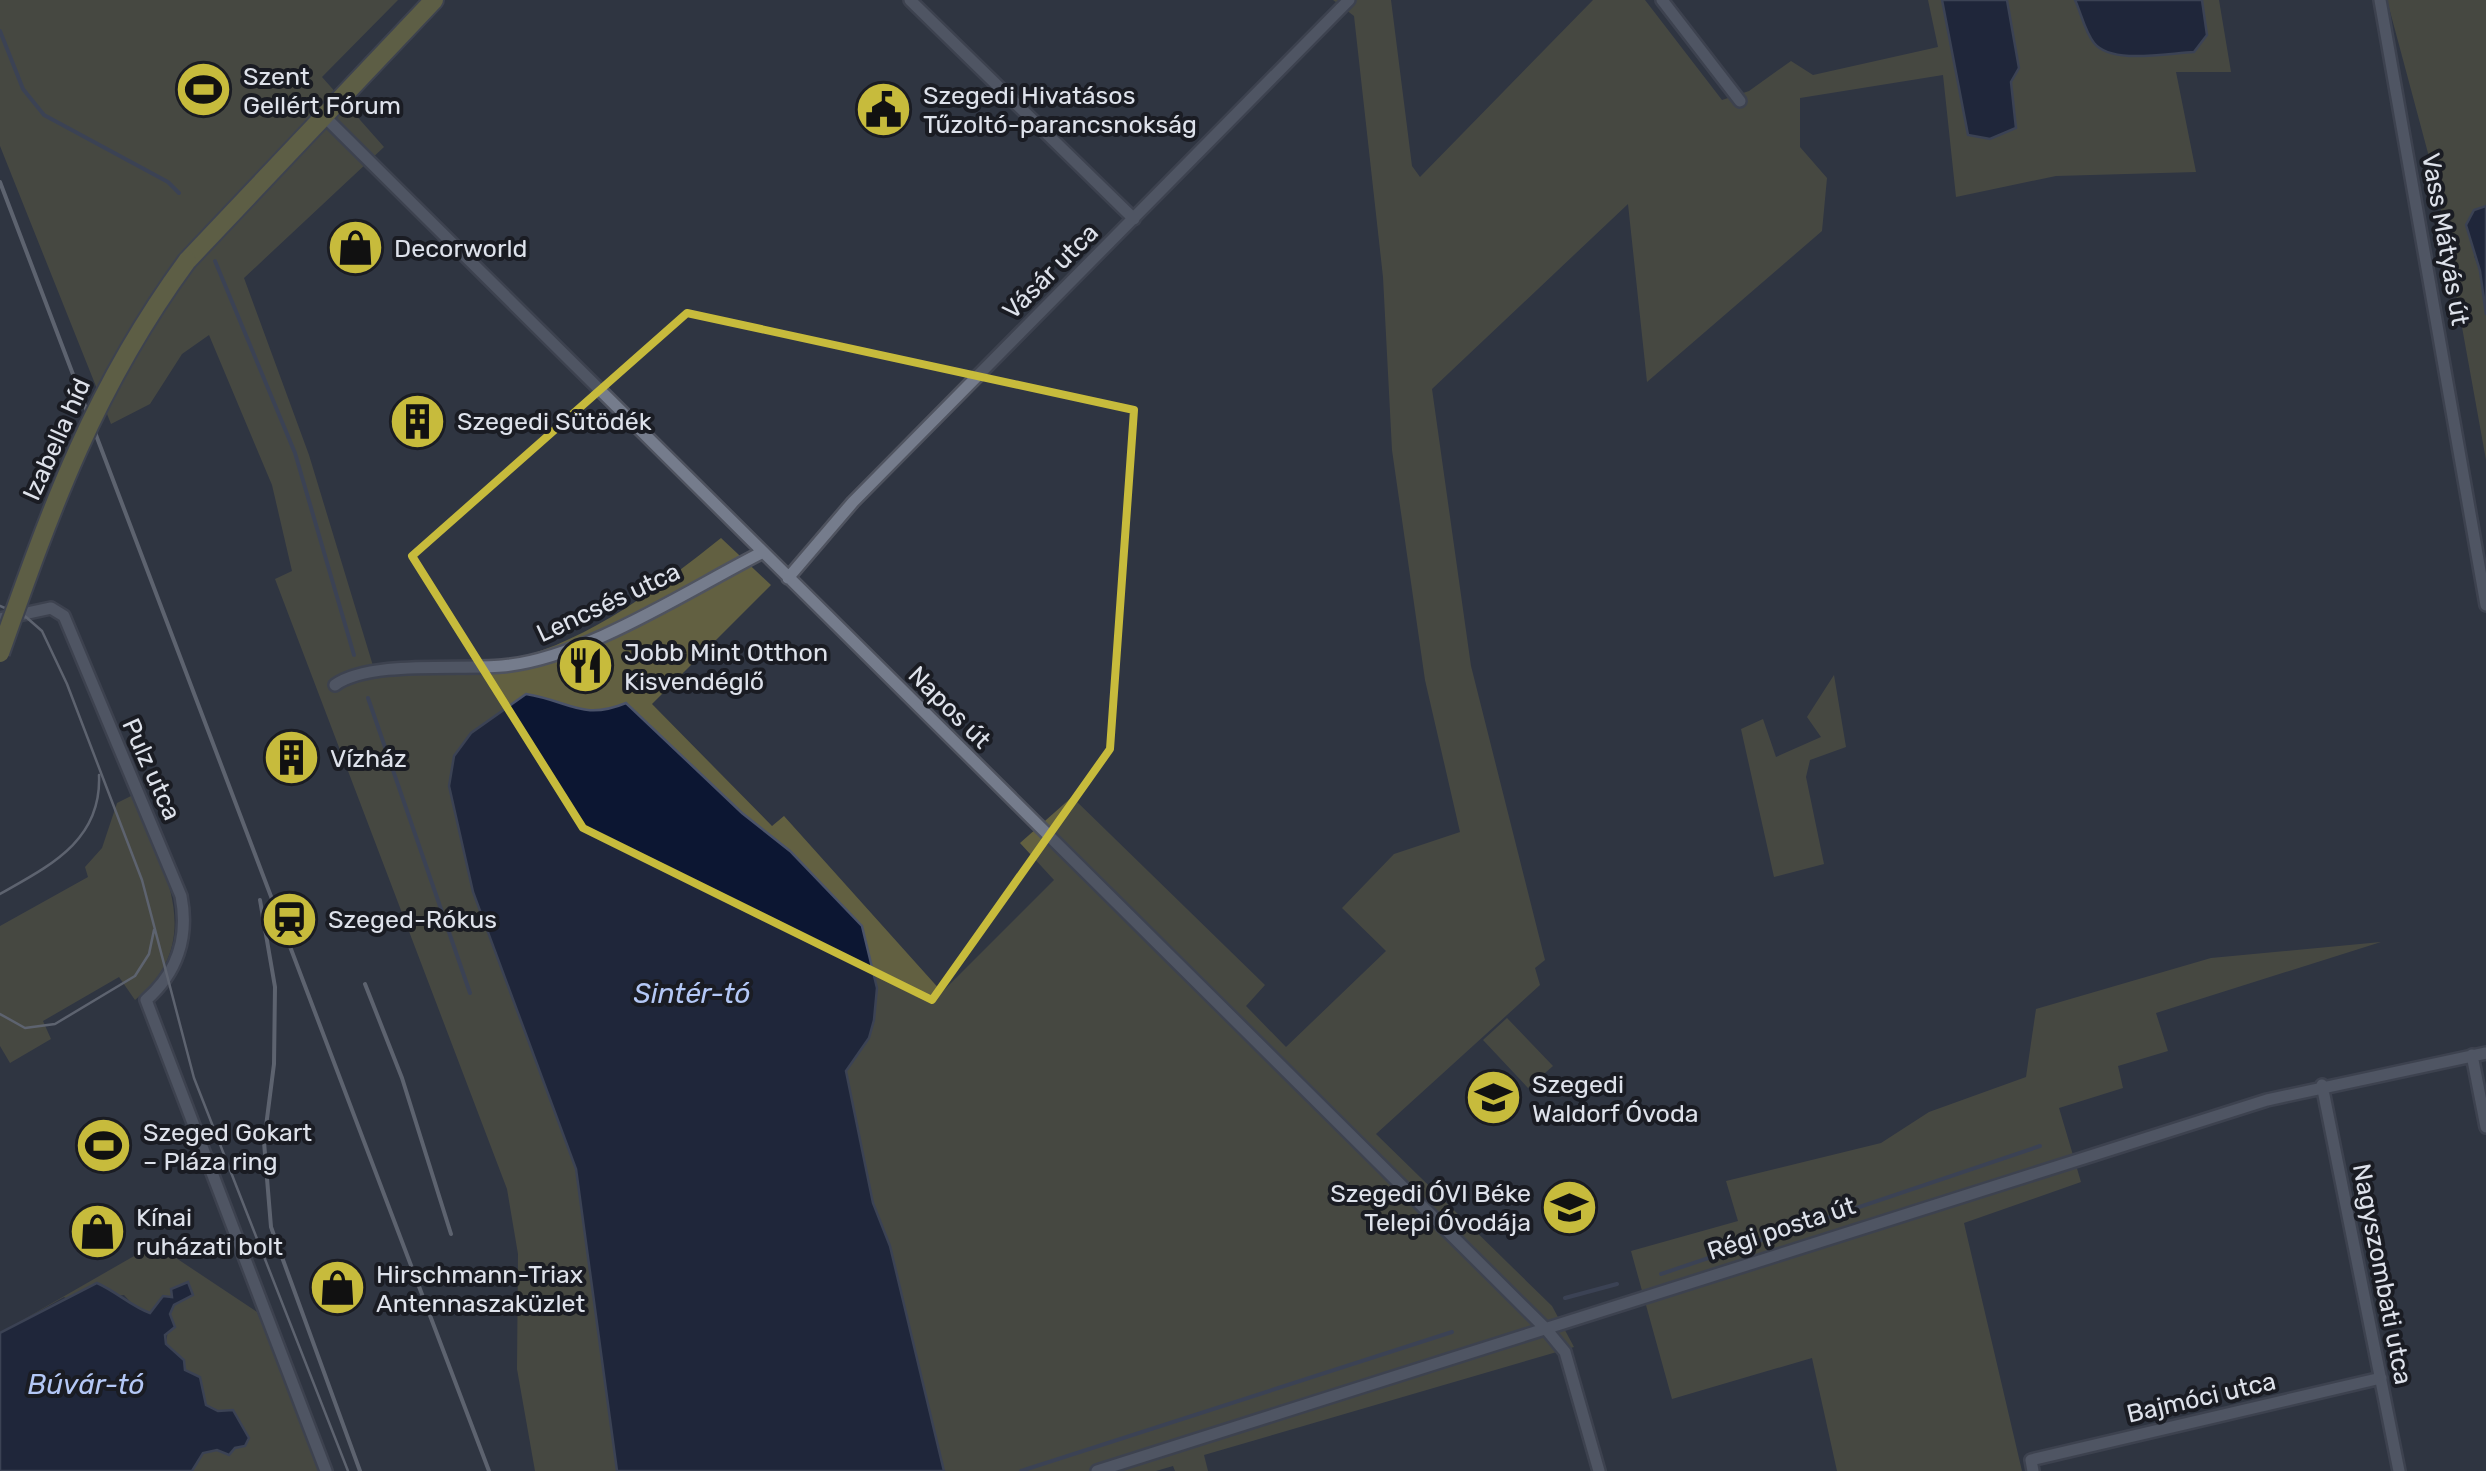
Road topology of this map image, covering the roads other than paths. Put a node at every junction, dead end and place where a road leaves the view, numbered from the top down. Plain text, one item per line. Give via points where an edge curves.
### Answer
1 (434, 0) edge
2 (910, 0) edge
3 (1662, 0) edge
4 (2380, 0) edge
5 (1347, 1) edge
6 (1740, 101) dead end
7 (323, 114) junction
8 (1134, 219) junction
9 (763, 552) junction
10 (788, 578) junction
11 (2486, 605) edge
12 (0, 619) edge
13 (0, 653) edge
14 (340, 681) dead end
15 (2486, 1053) edge
16 (2472, 1055) junction
17 (2322, 1086) junction
18 (2486, 1127) edge
19 (1546, 1329) junction
20 (2380, 1378) junction
21 (2032, 1465) edge
22 (326, 1471) edge
23 (1097, 1471) edge
24 (1599, 1471) edge
25 (2399, 1471) edge

1 - 7 main road, Izabella híd
2 - 8 street
3 - 6 street
4 - 11 street, Vass Mátyás út
5 - 8 street, Vásár utca
7 - 9 street, Napos út
7 - 13 main road, Izabella híd, bridge via 187,261 146,316 99,400 52,508
8 - 10 street, Vásár utca via 853,502
9 - 10 street, Napos út
9 - 14 street, Lencsés utca via 564,653
10 - 19 street, Napos út
12 - 22 street, Pulz utca via 51,608 64,616 119,757 146,806 183,906 182,942 167,978 146,1000
15 - 16 street, Régi posta út
16 - 17 street, Régi posta út
16 - 18 street
17 - 19 street, Régi posta út
17 - 20 street, Nagyszombati utca
19 - 23 street, Régi posta út
19 - 24 street, Napos út via 1565,1352
20 - 21 street, Bajmóci utca
20 - 25 street, Nagyszombati utca

